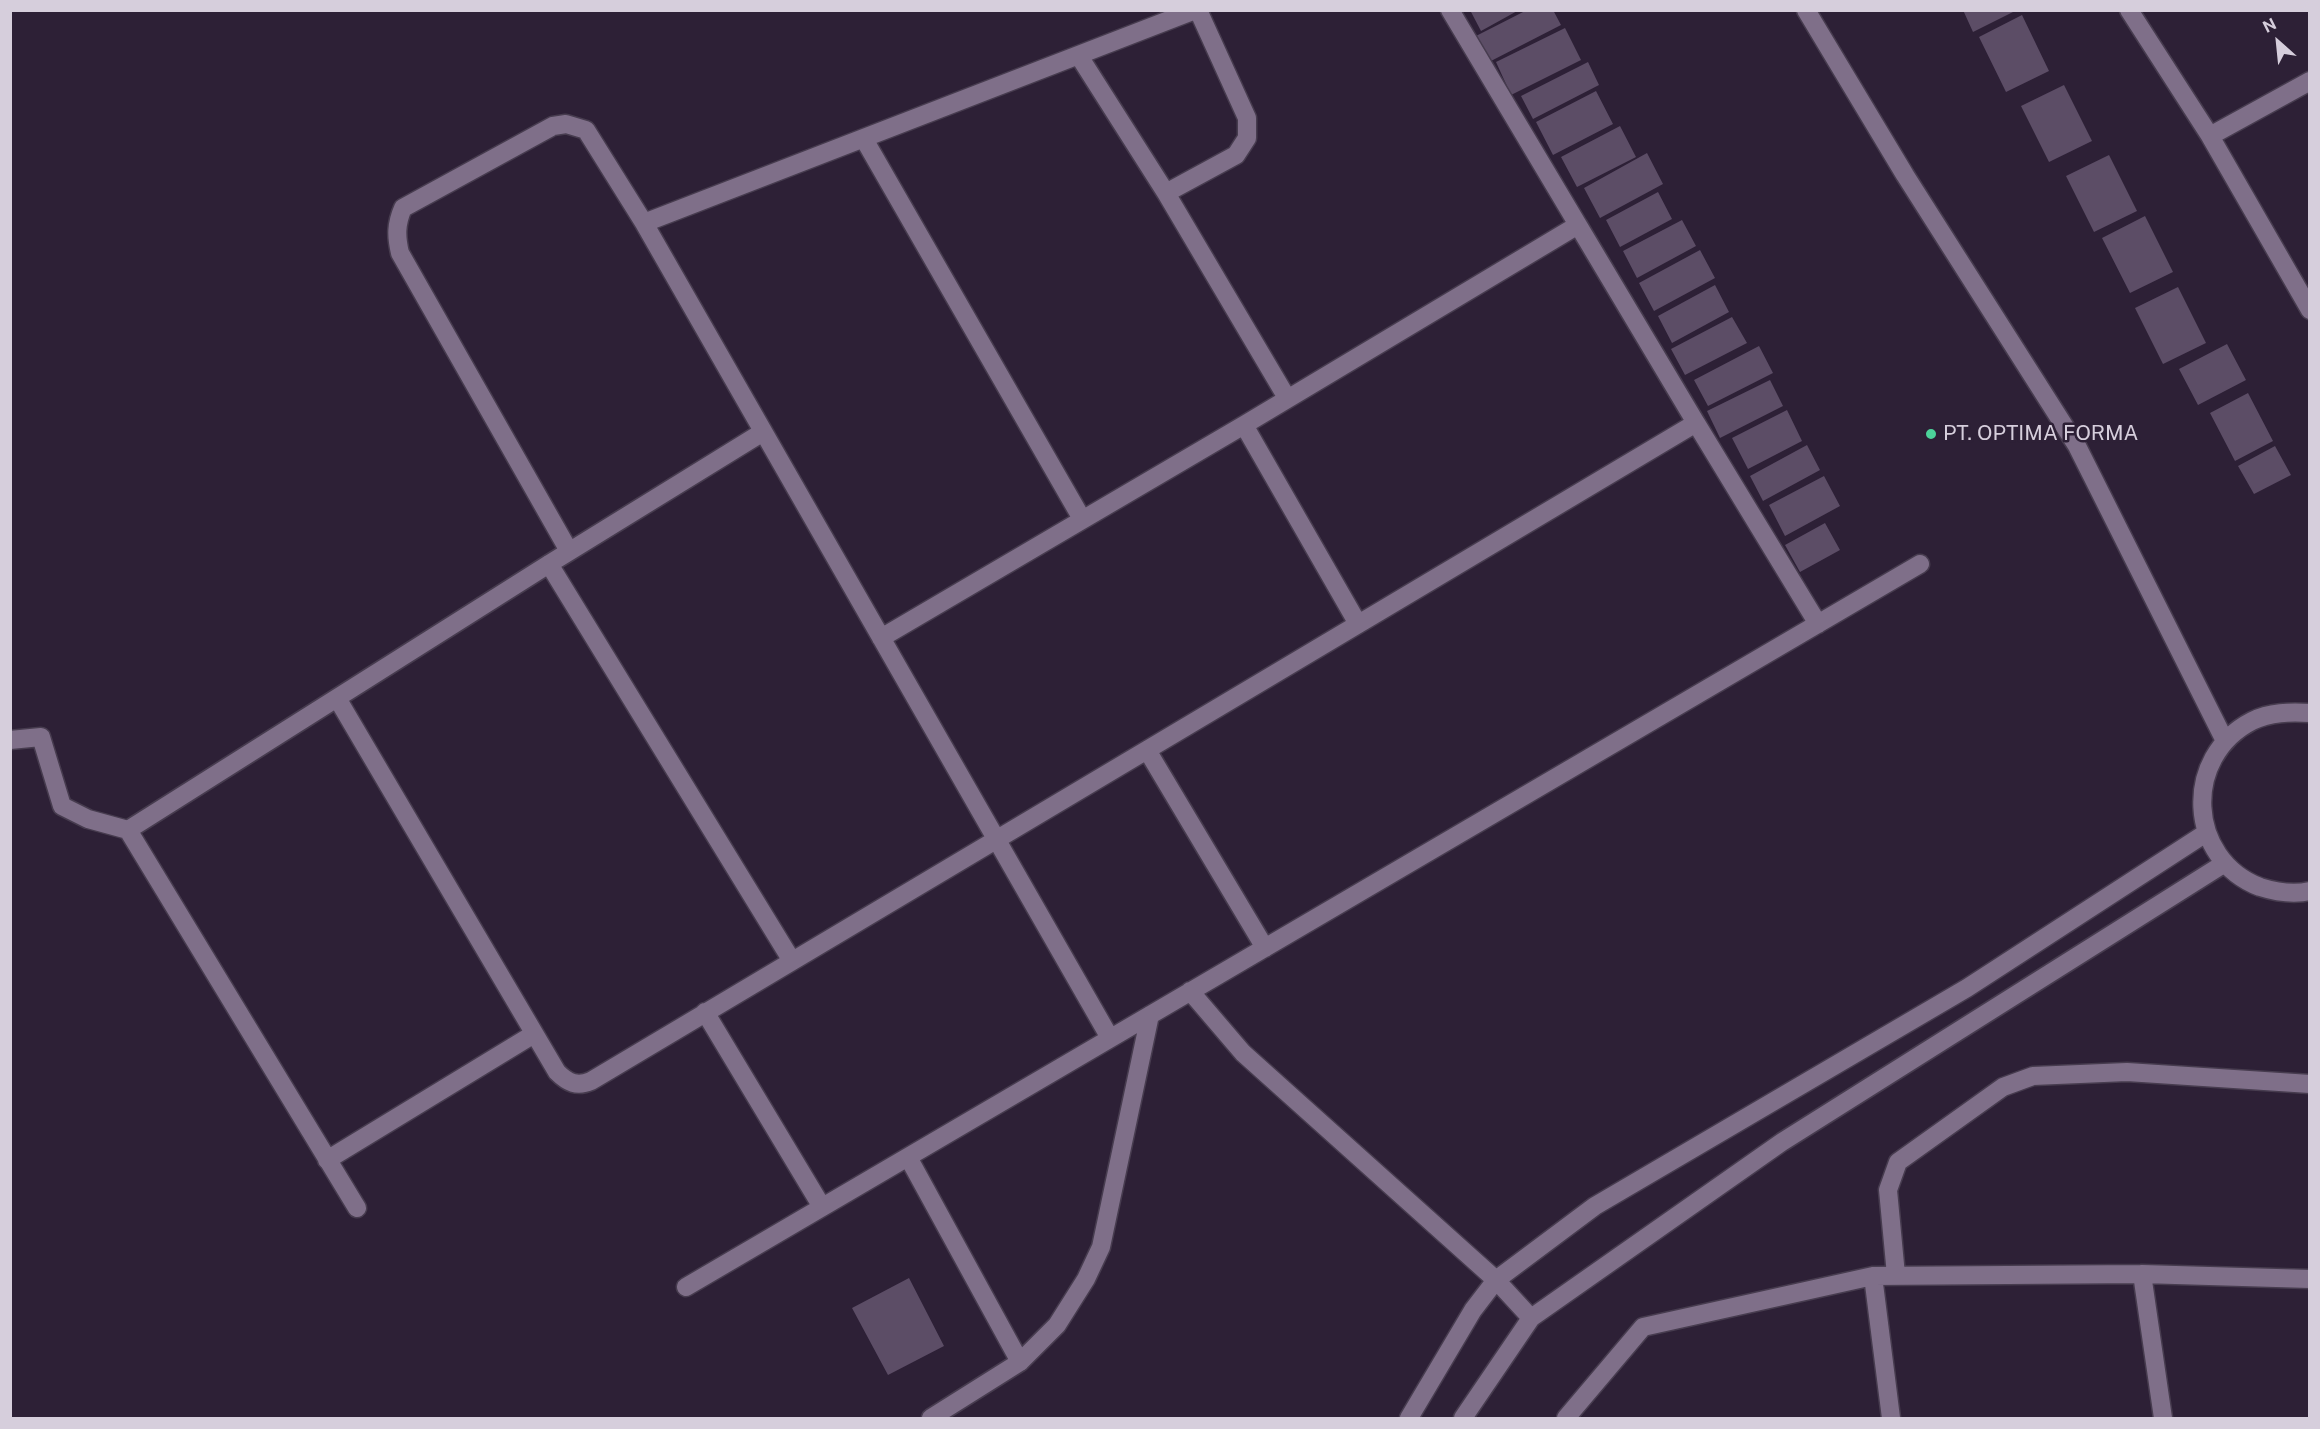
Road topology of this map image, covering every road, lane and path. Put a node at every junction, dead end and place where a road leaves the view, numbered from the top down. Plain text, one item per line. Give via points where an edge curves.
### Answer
1 (1196, 10) edge
2 (1450, 10) edge
3 (1806, 10) edge
4 (2129, 10) edge
5 (1078, 56) junction
6 (2310, 81) edge
7 (2210, 136) junction
8 (864, 139) junction
9 (1166, 193) junction
10 (644, 224) junction
11 (1578, 225) junction
12 (2309, 308) edge
13 (1287, 398) junction
14 (1696, 423) junction
15 (1244, 424) junction
16 (763, 432) junction
17 (1082, 519) junction
18 (569, 551) junction
19 (549, 564) junction
20 (1920, 564) dead end
21 (1358, 624) junction
22 (1818, 624) junction
23 (881, 638) junction
24 (337, 698) junction
25 (2310, 713) edge
26 (10, 740) edge
27 (2225, 741) junction
28 (1147, 750) junction
29 (128, 830) junction
30 (2206, 832) junction
31 (996, 840) junction
32 (2225, 863) junction
33 (2310, 891) edge
34 (1265, 948) junction
35 (792, 961) junction
36 (1190, 991) junction
37 (705, 1012) junction
38 (1150, 1015) junction
39 (534, 1034) junction
40 (1110, 1038) junction
41 (2310, 1084) edge
42 (908, 1157) junction
43 (327, 1160) junction
44 (822, 1207) junction
45 (357, 1208) dead end
46 (2142, 1274) junction
47 (1896, 1275) junction
48 (1873, 1276) junction
49 (2310, 1279) edge
50 (1496, 1280) junction
51 (686, 1287) dead end
52 (1531, 1318) junction
53 (1020, 1362) junction
54 (931, 1419) edge
55 (1409, 1419) edge
56 (1463, 1419) edge
57 (1566, 1419) edge
58 (1891, 1419) edge
59 (2163, 1419) edge

1 - 5 street
1 - 9 street via 1247,118 1247,138 1236,155
2 - 11 street
3 - 27 street via 1905,175 2077,446
4 - 7 street
5 - 8 street
5 - 9 street
6 - 7 street
7 - 12 street
8 - 10 street
8 - 17 street
9 - 13 street
10 - 16 street
10 - 18 street via 586,130 566,124 553,126 403,208 397,221 400,253
11 - 13 street
11 - 14 street
13 - 15 street
14 - 21 street
14 - 22 street
15 - 17 street
15 - 21 street
16 - 18 street
16 - 23 street
17 - 23 street
18 - 19 street
19 - 24 street
19 - 35 street
20 - 22 street
21 - 28 street
22 - 34 street
23 - 31 street
24 - 29 street
24 - 39 street
25 - 27 street via 2284,712 2252,721
26 - 29 street via 41,737 62,806 88,819
27 - 30 street via 2211,761 2203,784 2201,808
28 - 31 street
28 - 34 street
29 - 43 street
30 - 32 street
30 - 50 street via 1967,988 1595,1206
31 - 35 street
31 - 40 street
32 - 33 street via 2247,882 2274,892
32 - 52 street via 1782,1142
34 - 36 street
35 - 37 street
36 - 38 street
36 - 50 street via 1243,1053
37 - 39 street via 580,1085 565,1081 556,1072
37 - 44 street
38 - 40 street
38 - 53 street via 1101,1248 1057,1325
39 - 43 street
40 - 42 street
41 - 47 street via 2127,1072 2033,1076 2003,1087 1898,1162 1888,1190
42 - 44 street
42 - 53 street
43 - 45 street
44 - 51 street
46 - 47 street
46 - 49 street
46 - 59 street
47 - 48 street
48 - 57 street via 1643,1327
48 - 58 street
50 - 52 street
50 - 55 street via 1473,1310
52 - 56 street
53 - 54 street

